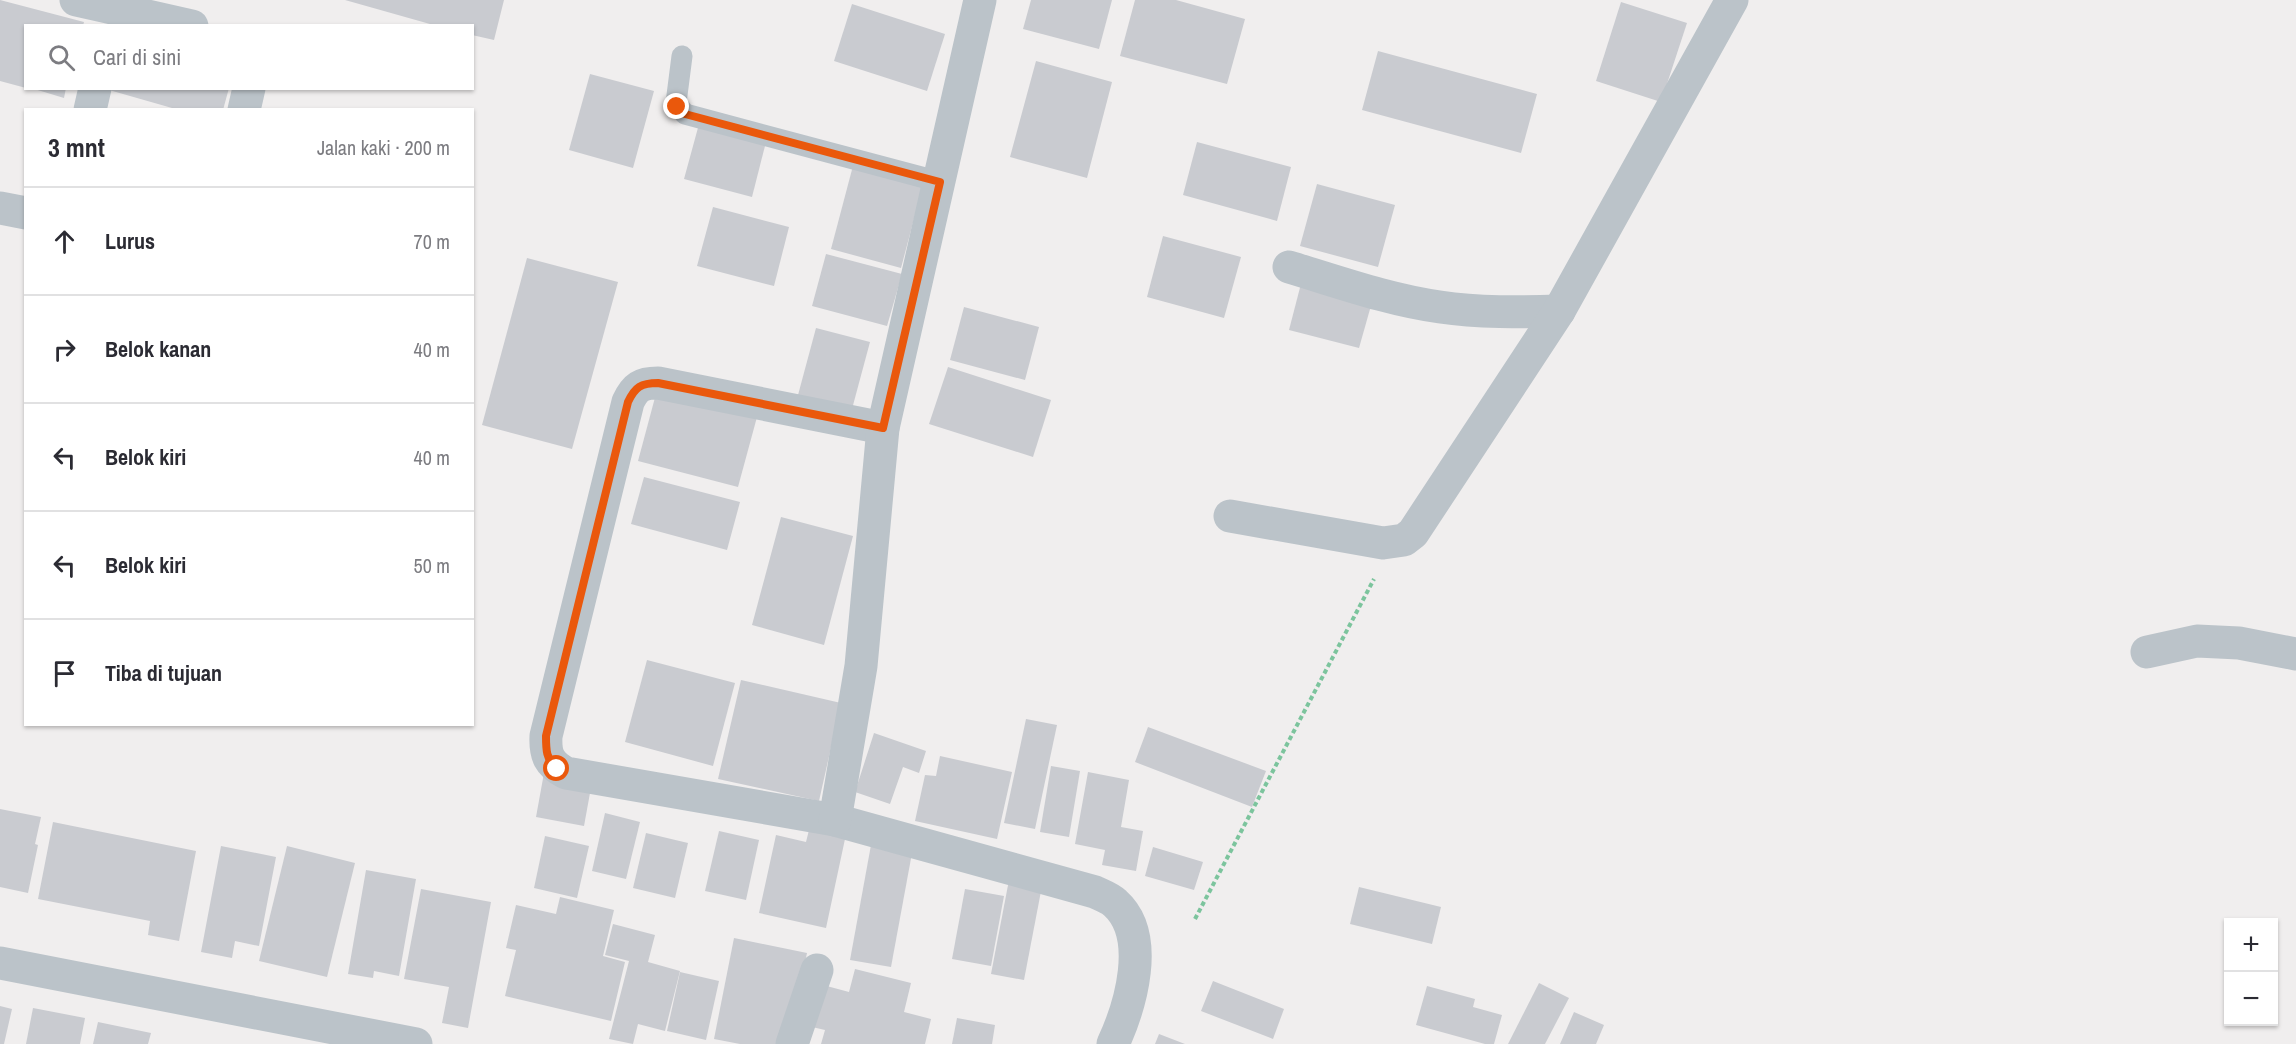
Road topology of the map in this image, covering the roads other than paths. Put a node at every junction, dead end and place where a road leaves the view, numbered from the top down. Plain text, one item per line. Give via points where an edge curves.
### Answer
1 (76, 0) edge
2 (980, 0) edge
3 (1732, 0) edge
4 (111, 17) edge
5 (174, 24) edge
6 (682, 56) dead end
7 (95, 90) edge
8 (249, 90) edge
9 (90, 108) edge
10 (244, 108) edge
11 (940, 182) junction
12 (0, 208) edge
13 (24, 213) edge
14 (1289, 267) dead end
15 (1559, 311) junction
16 (883, 428) junction
17 (1230, 516) dead end
18 (2147, 652) dead end
19 (2296, 654) edge
20 (835, 820) junction
21 (0, 963) edge
22 (817, 970) dead end
23 (416, 1044) edge
24 (792, 1044) edge
25 (1113, 1044) edge

1 - 4 street
2 - 11 street
3 - 15 street
4 - 5 street
6 - 11 lane via 676,103 685,114
7 - 9 street
8 - 10 street
11 - 16 street
12 - 13 street
14 - 15 street via 1440,307
15 - 17 street via 1413,532 1393,543
16 - 20 street via 861,666
16 - 20 street via 658,383 645,383 634,389 546,736 550,763 566,773
18 - 19 street via 2197,641 2239,643
20 - 25 street via 1095,892 1116,903 1128,922 1134,947 1134,981
21 - 23 street
22 - 24 street

